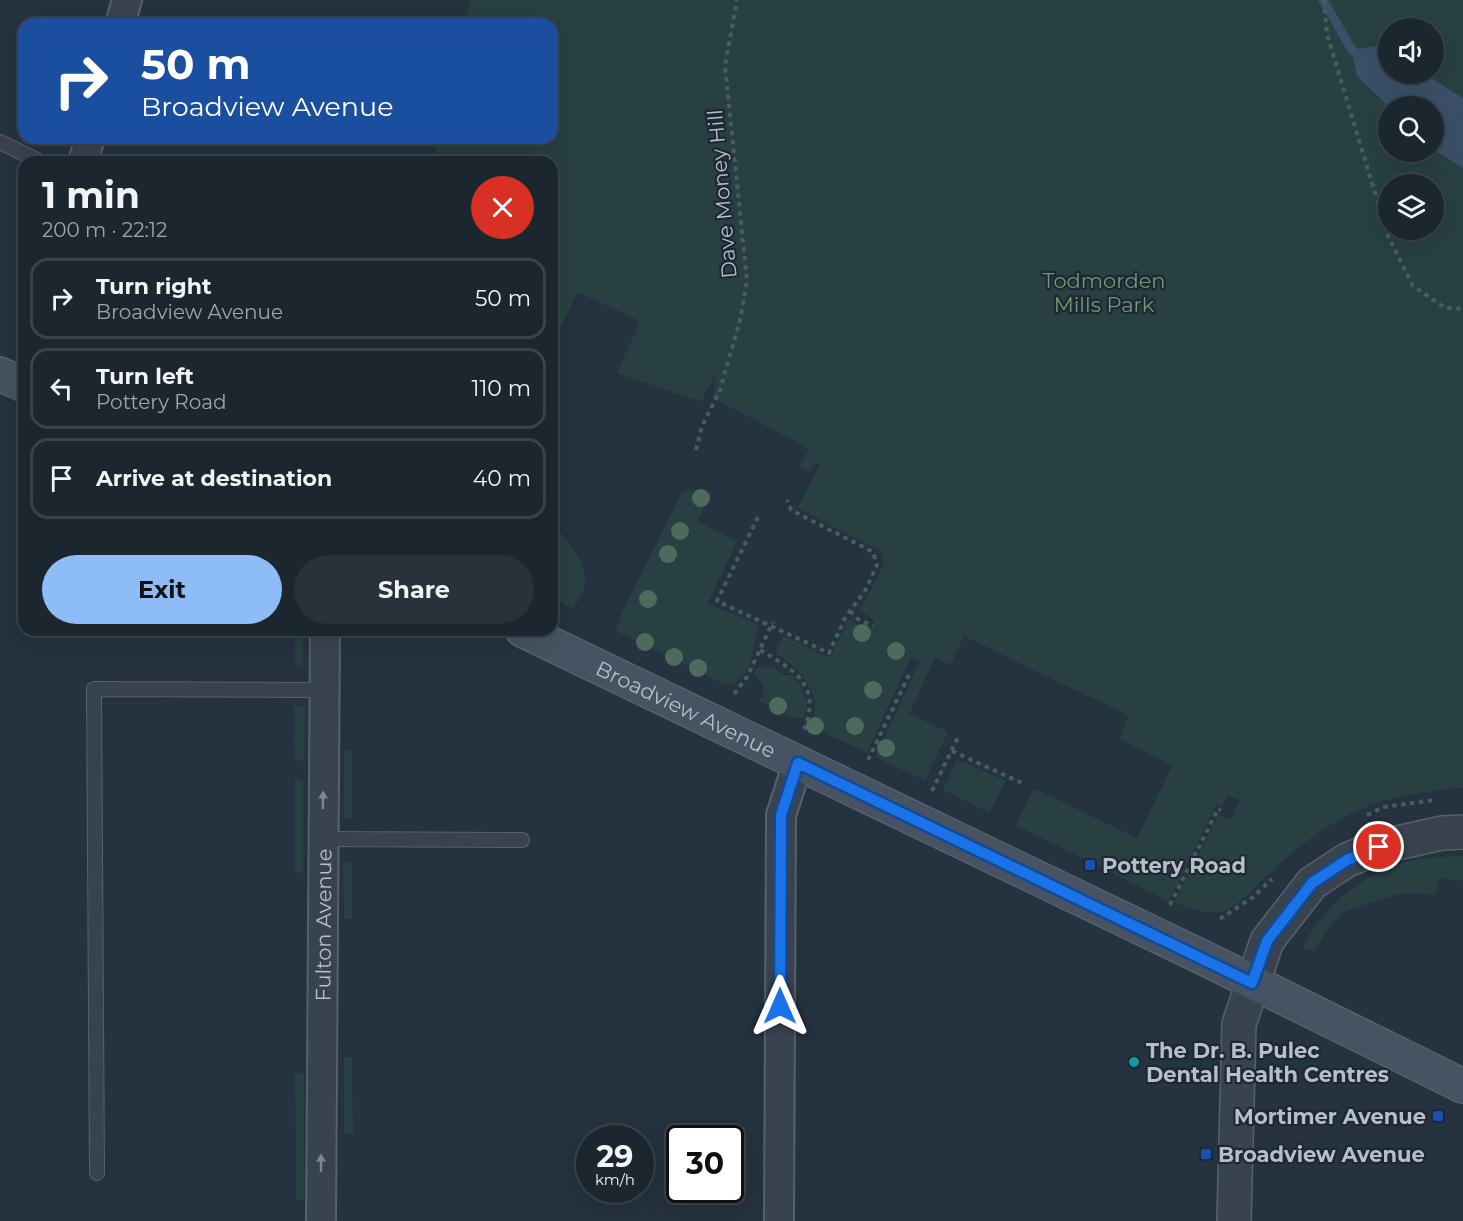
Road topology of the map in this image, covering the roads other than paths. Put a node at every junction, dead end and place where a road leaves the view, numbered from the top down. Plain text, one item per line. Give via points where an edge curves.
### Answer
1 (127, 0) edge
2 (122, 18) edge
3 (0, 142) edge
4 (29, 156) edge
5 (0, 374) edge
6 (18, 382) edge
7 (325, 636) edge
8 (534, 636) edge
9 (324, 690) junction
10 (798, 763) junction
11 (1463, 832) edge
12 (322, 839) junction
13 (522, 840) dead end
14 (1252, 983) junction
15 (1463, 1086) edge
16 (96, 1173) dead end
17 (321, 1221) edge
18 (779, 1221) edge
19 (1234, 1221) edge

1 - 2 street
3 - 4 lane
5 - 6 main road
7 - 9 street, Fulton Avenue
8 - 10 main road, Broadview Avenue
12 -> 9 street, Fulton Avenue
9 - 16 lane via 94,688
10 - 14 main road, Broadview Avenue
10 - 18 street via 781,815
11 - 14 street via 1442,832 1379,847 1347,860 1312,883 1267,941
12 - 13 lane
17 -> 12 street, Fulton Avenue
14 - 15 main road, Broadview Avenue
14 - 19 street via 1239,1024

